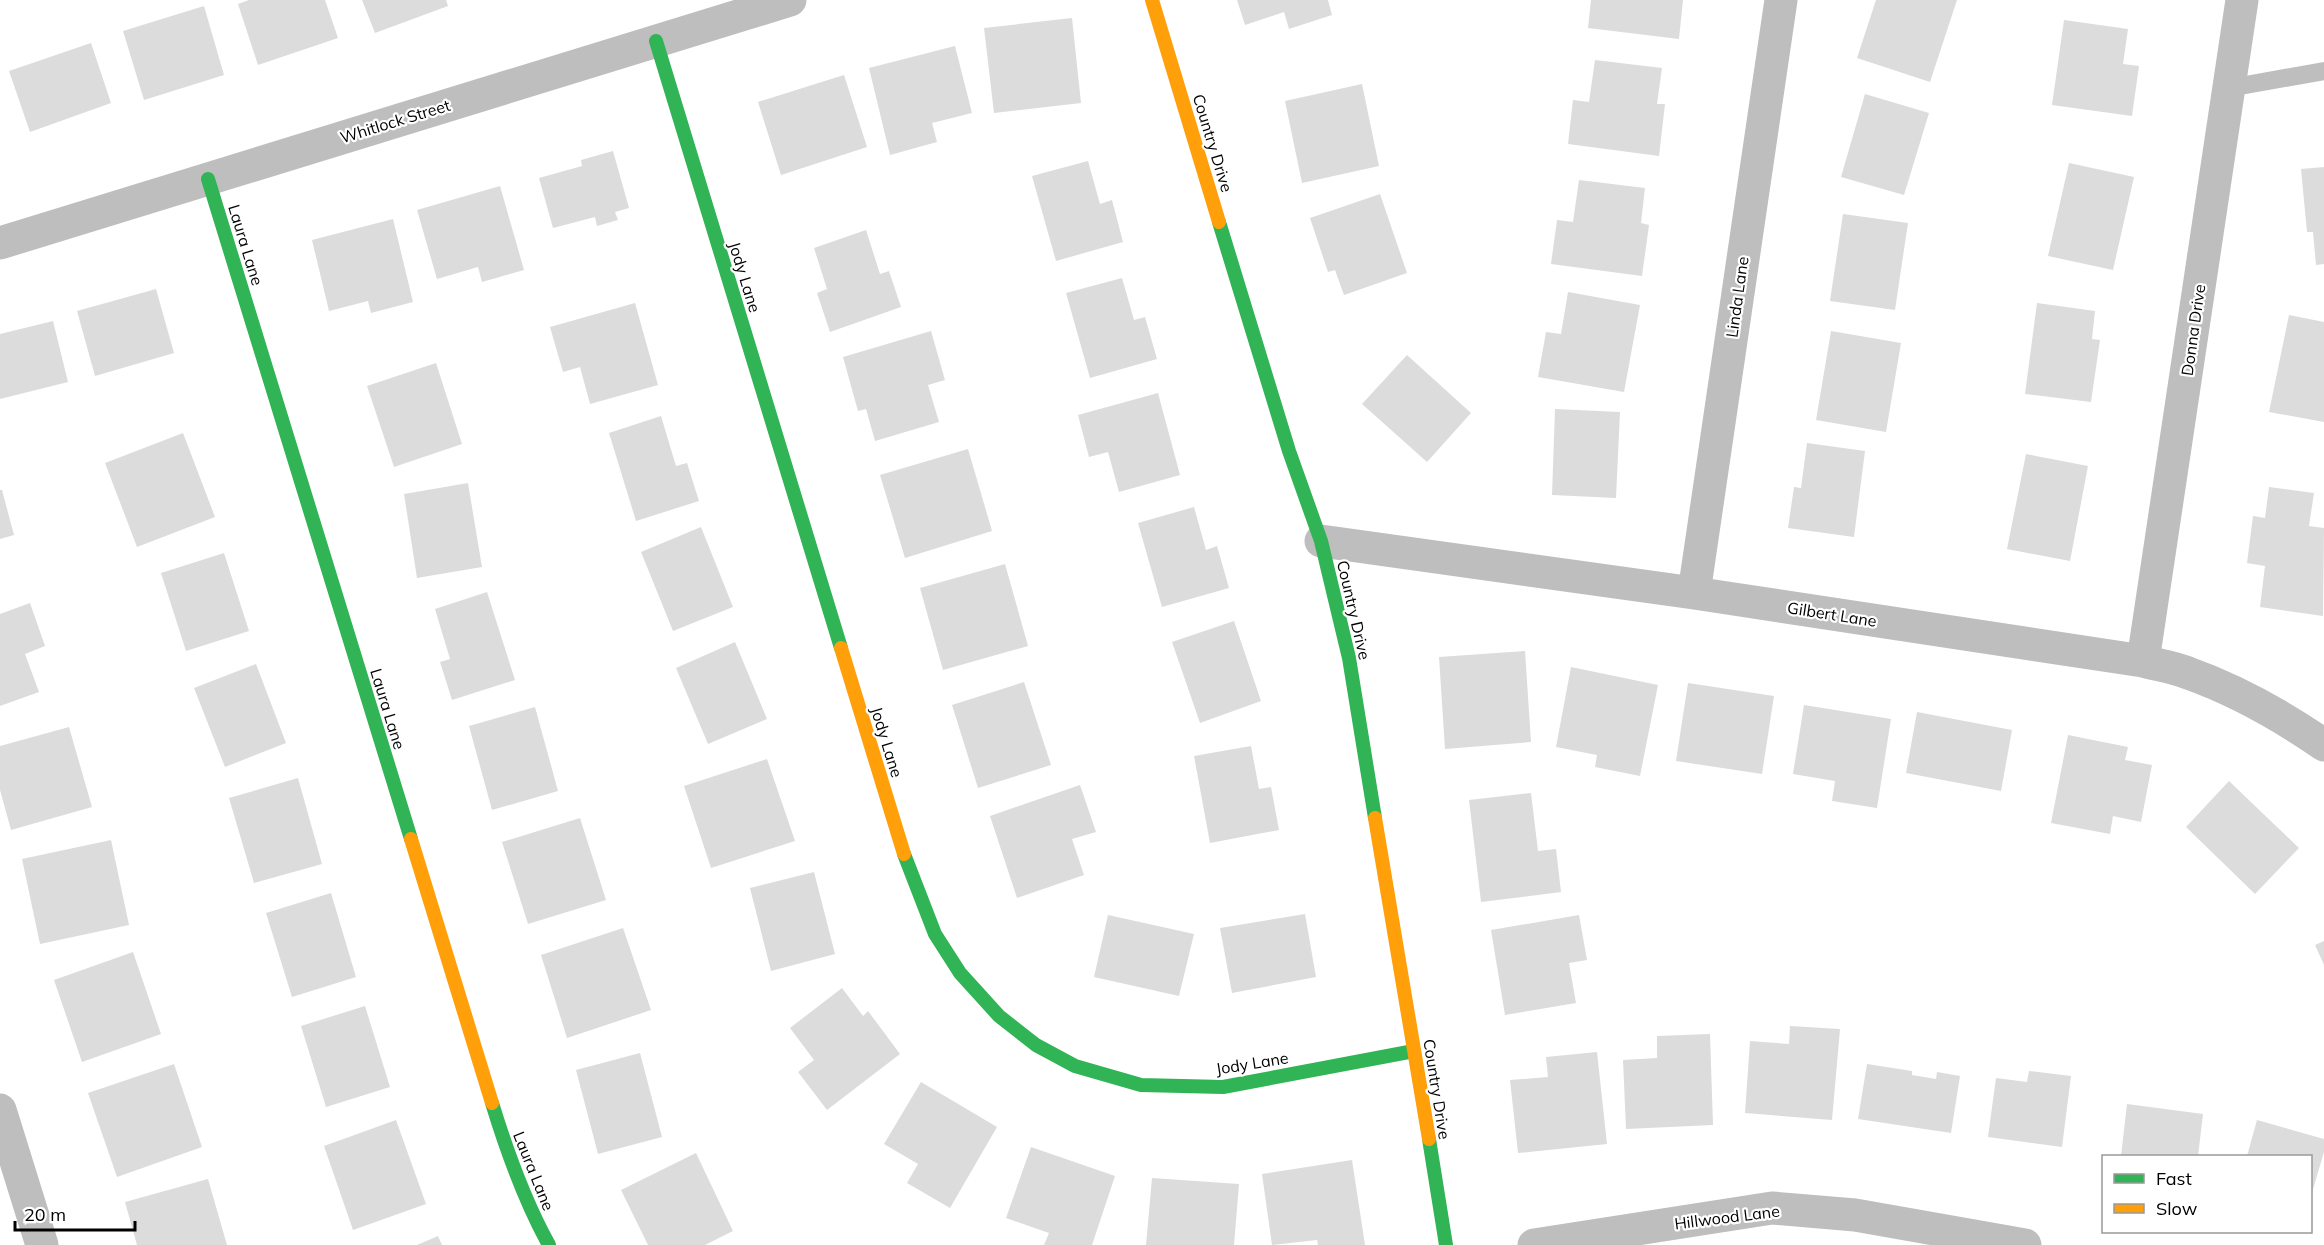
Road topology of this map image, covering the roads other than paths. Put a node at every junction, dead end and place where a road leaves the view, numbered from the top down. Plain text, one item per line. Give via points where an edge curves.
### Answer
1 (790, 0) edge
2 (1152, 0) edge
3 (1781, 0) edge
4 (2242, 0) edge
5 (656, 41) junction
6 (2324, 71) edge
7 (2229, 88) junction
8 (208, 179) junction
9 (0, 243) edge
10 (1321, 541) junction
11 (1694, 593) junction
12 (2143, 661) junction
13 (2324, 745) edge
14 (1414, 1052) junction
15 (0, 1110) edge
16 (42, 1245) edge
17 (549, 1245) edge
18 (1446, 1245) edge
19 (1534, 1245) edge
20 (2025, 1245) edge

1 - 5 street, Whitlock Street
2 - 10 street, Country Drive
3 - 11 street, Linda Lane
4 - 7 street, Donna Drive
5 - 8 street, Whitlock Street
5 - 14 street, Jody Lane via 906,861 935,934 960,973 999,1016 1036,1045 1075,1066 1141,1085 1223,1087
6 - 7 lane
7 - 12 street, Donna Drive
8 - 9 street, Whitlock Street
8 - 17 street, Laura Lane via 504,1143
10 - 11 street, Gilbert Lane
10 - 14 street, Country Drive via 1349,658
11 - 12 street, Gilbert Lane
12 - 13 street, Gilbert Lane via 2187,672 2236,694
14 - 18 street, Country Drive
15 - 16 street
19 - 20 street, Hillwood Lane via 1772,1208 1855,1215

